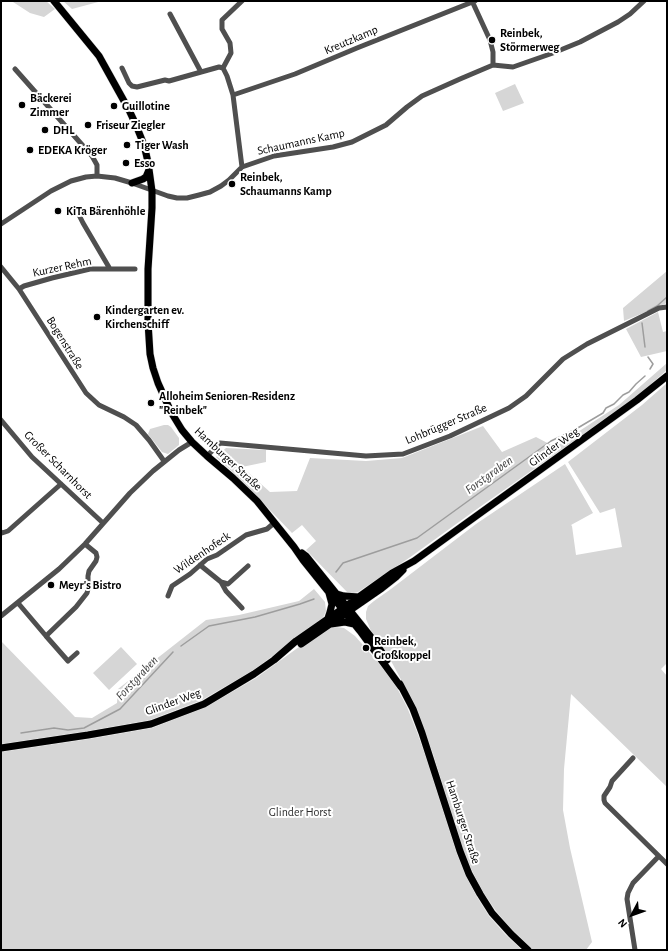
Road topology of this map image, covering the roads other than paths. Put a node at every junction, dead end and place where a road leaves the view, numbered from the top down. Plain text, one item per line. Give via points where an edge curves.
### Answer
1 (54, 1) edge
2 (242, 1) edge
3 (473, 1) edge
4 (644, 1) edge
5 (170, 14) dead end
6 (493, 65) junction
7 (122, 68) dead end
8 (223, 68) junction
9 (15, 69) dead end
10 (201, 72) junction
11 (233, 95) junction
12 (242, 167) junction
13 (149, 170) junction
14 (97, 176) junction
15 (132, 183) junction
16 (152, 191) junction
17 (78, 213) dead end
18 (1, 224) edge
19 (1, 267) edge
20 (110, 269) junction
21 (134, 269) dead end
22 (19, 289) junction
23 (667, 307) edge
24 (667, 376) edge
25 (1, 420) edge
26 (192, 442) junction
27 (207, 456) junction
28 (164, 461) junction
29 (61, 484) junction
30 (103, 523) junction
31 (274, 523) junction
32 (1, 532) edge
33 (85, 544) junction
34 (294, 547) junction
35 (200, 565) junction
36 (248, 566) dead end
37 (221, 582) junction
38 (327, 590) junction
39 (337, 594) junction
40 (168, 596) dead end
41 (360, 599) junction
42 (18, 603) junction
43 (242, 608) dead end
44 (346, 609) junction
45 (1, 616) edge
46 (328, 621) junction
47 (357, 624) junction
48 (46, 636) junction
49 (77, 653) dead end
50 (1, 748) edge
51 (634, 758) dead end
52 (659, 856) junction
53 (667, 864) edge
54 (528, 950) edge
55 (635, 950) edge

1 - 13 main road, Hamburger Straße via 99,56 120,92 140,134
2 - 8 street via 222,20 222,29 230,43 231,53
3 - 6 street via 490,40
3 - 11 street, Kreutzkamp via 294,75
4 - 6 street, Schaumanns Kamp via 618,22 553,54 512,67
5 - 10 street
6 - 12 street, Schaumanns Kamp via 422,96 386,125 352,142 274,156
7 - 10 street via 129,83 137,87
8 - 10 street
8 - 11 street
9 - 14 street via 92,156 97,165
11 - 12 street
12 - 16 street, Schaumanns Kamp via 221,186 199,195 177,198
13 - 15 main road via 143,179
13 - 16 main road, Hamburger Straße
14 - 15 street, Schaumanns Kamp
14 - 18 street, Schaumanns Kamp via 63,185
15 - 16 street, Schaumanns Kamp
16 - 26 main road, Hamburger Straße via 148,269 150,354 163,396 177,423
17 - 20 street
19 - 22 street, Bogenstraße
20 - 21 street, Kurzer Rehm
20 - 22 street, Kurzer Rehm via 90,269
22 - 28 street, Bogenstraße via 86,393 99,405 139,428
23 - 27 street, Lohbrügger Straße via 660,308 587,344 563,359 526,396 509,408 404,454 366,456 220,443
24 - 41 main road, Glinder Weg via 414,561 396,577
25 - 29 street, Großer Scharnhorst via 32,457
26 - 27 main road, Hamburger Straße
26 - 28 street
27 - 31 main road, Hamburger Straße via 247,491
28 - 30 street
29 - 30 street, Großer Scharnhorst
29 - 32 street via 8,531
30 - 33 street
31 - 34 main road, Hamburger Straße
31 - 35 street, Wildenhofeck via 267,529 246,535 217,555 207,558
33 - 42 street
33 - 48 street via 97,557 89,571 87,593
34 - 38 main road, Hamburger Straße
34 - 39 main road, Hamburger Straße via 306,556
35 - 37 street
35 - 40 street, Wildenhofeck via 172,586
36 - 37 street via 228,584
37 - 43 street
38 - 44 main road, Hamburger Straße
38 - 46 main road via 332,604
39 - 41 main road
39 - 44 main road, Hamburger Straße
41 - 44 main road, Glinder Weg
41 - 47 main road
42 - 45 street
42 - 48 street
44 - 46 main road, Glinder Weg
44 - 47 main road, Hamburger Straße
46 - 47 main road
46 - 50 main road, Glinder Weg via 299,645 204,704 151,724
47 - 54 main road, Hamburger Straße via 386,658 413,709 471,878 497,919
48 - 49 street via 68,661
51 - 52 street via 612,782 604,800 607,806
52 - 53 street
52 - 55 street via 633,883 628,893

